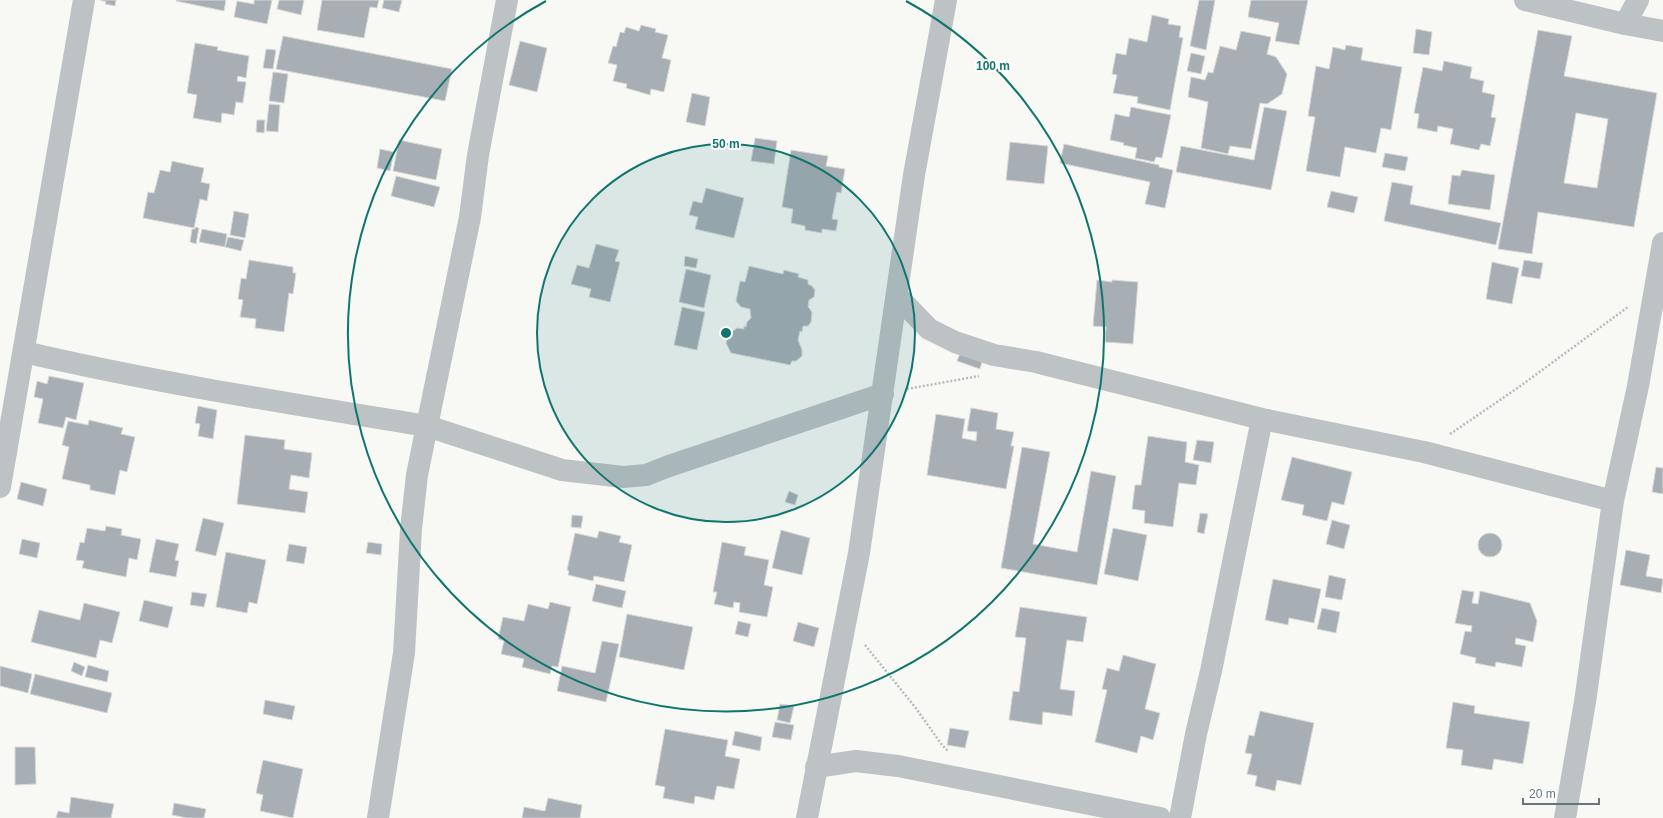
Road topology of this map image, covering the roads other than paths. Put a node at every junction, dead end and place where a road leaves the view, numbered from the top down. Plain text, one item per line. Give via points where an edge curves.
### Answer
1 (84, 0) edge
2 (507, 0) edge
3 (946, 0) edge
4 (1525, 0) edge
5 (1638, 0) edge
6 (1625, 24) junction
7 (1663, 31) edge
8 (1663, 243) edge
9 (897, 296) junction
10 (24, 352) junction
11 (883, 394) junction
12 (1262, 419) junction
13 (427, 426) junction
14 (0, 487) edge
15 (1613, 501) junction
16 (816, 767) junction
17 (378, 818) edge
18 (807, 818) edge
19 (1160, 818) edge
20 (1180, 818) edge
21 (1565, 818) edge

1 - 10 street
2 - 13 street via 478,155 470,217
3 - 9 street via 914,175
4 - 6 street
5 - 6 street
6 - 7 street
8 - 15 street via 1638,386
9 - 11 street
9 - 12 street via 928,329 955,342 994,355 1036,362
10 - 13 street via 191,387
10 - 14 street
11 - 13 street via 646,475 623,477 562,470
11 - 16 street via 859,553
12 - 15 street via 1424,452
12 - 20 street
13 - 17 street via 417,475 411,529 404,654
15 - 21 street via 1585,702
16 - 18 street
16 - 19 street via 856,761 898,766

